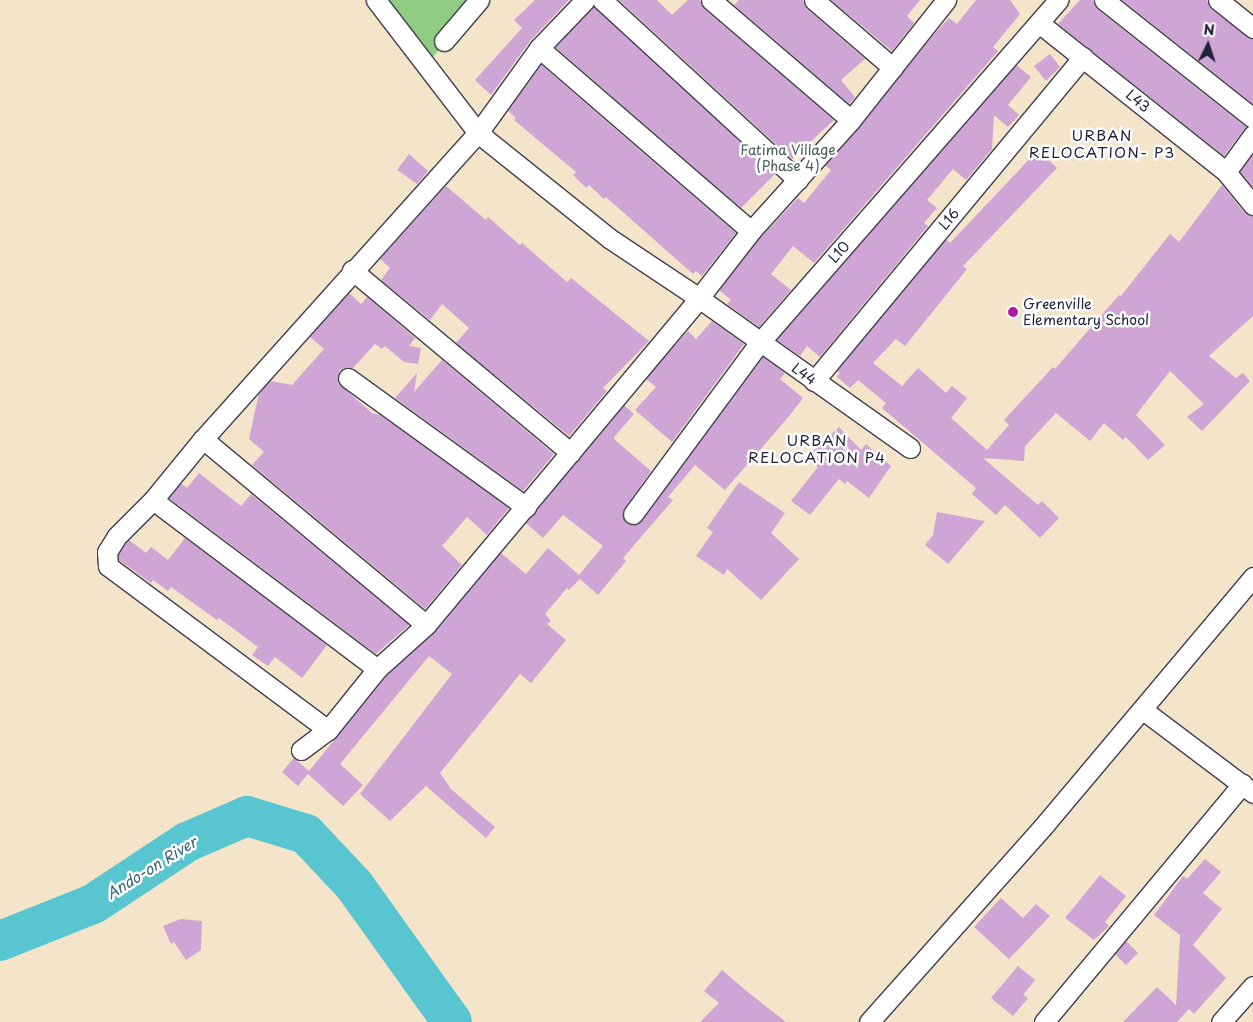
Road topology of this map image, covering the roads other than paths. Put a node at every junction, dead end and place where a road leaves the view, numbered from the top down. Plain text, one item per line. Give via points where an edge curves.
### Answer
1 (376, 0) edge
2 (479, 0) edge
3 (585, 0) edge
4 (602, 0) edge
5 (712, 0) edge
6 (814, 0) edge
7 (1058, 0) edge
8 (1104, 0) edge
9 (1218, 0) edge
10 (941, 2) edge
11 (1039, 22) junction
12 (1253, 28) edge
13 (444, 41) dead end
14 (539, 48) junction
15 (1083, 57) junction
16 (894, 68) junction
17 (1253, 118) edge
18 (851, 120) junction
19 (478, 133) junction
20 (1253, 136) edge
21 (1226, 172) junction
22 (798, 180) junction
23 (1253, 205) edge
24 (751, 231) junction
25 (352, 270) junction
26 (699, 298) junction
27 (760, 342) junction
28 (348, 378) dead end
29 (814, 382) junction
30 (203, 439) junction
31 (910, 448) dead end
32 (571, 453) junction
33 (153, 500) junction
34 (526, 507) junction
35 (633, 514) dead end
36 (1253, 577) edge
37 (426, 625) junction
38 (377, 669) junction
39 (1142, 710) junction
40 (328, 730) junction
41 (302, 750) dead end
42 (1247, 789) edge
43 (1253, 986) edge
44 (869, 1022) edge
45 (1044, 1022) edge
46 (1220, 1022) edge

1 - 19 street, L44
2 - 13 street
3 - 14 street
4 - 22 street
5 - 18 street
6 - 16 street
7 - 11 street, L10
8 - 17 street
9 - 12 street
10 - 16 street
11 - 15 street, L43
11 - 27 street, L10
14 - 19 street
14 - 24 street
15 - 21 street, L43
15 - 29 street, L16
16 - 18 street
18 - 22 street
19 - 25 street
19 - 26 street, L44 via 609,238
20 - 21 street
21 - 23 street, L43
22 - 24 street
24 - 26 street
25 - 30 street
25 - 32 street
26 - 27 street, L44
26 - 32 street
27 - 29 street, L44
27 - 35 street, L10
28 - 34 street
29 - 31 street, L44
30 - 33 street
30 - 37 street
32 - 34 street
33 - 38 street
33 - 40 street via 116,536 107,552 108,566
34 - 37 street
36 - 39 street
37 - 38 street
38 - 40 street
39 - 42 street
39 - 44 street
40 - 41 street
42 - 45 street
43 - 46 street

